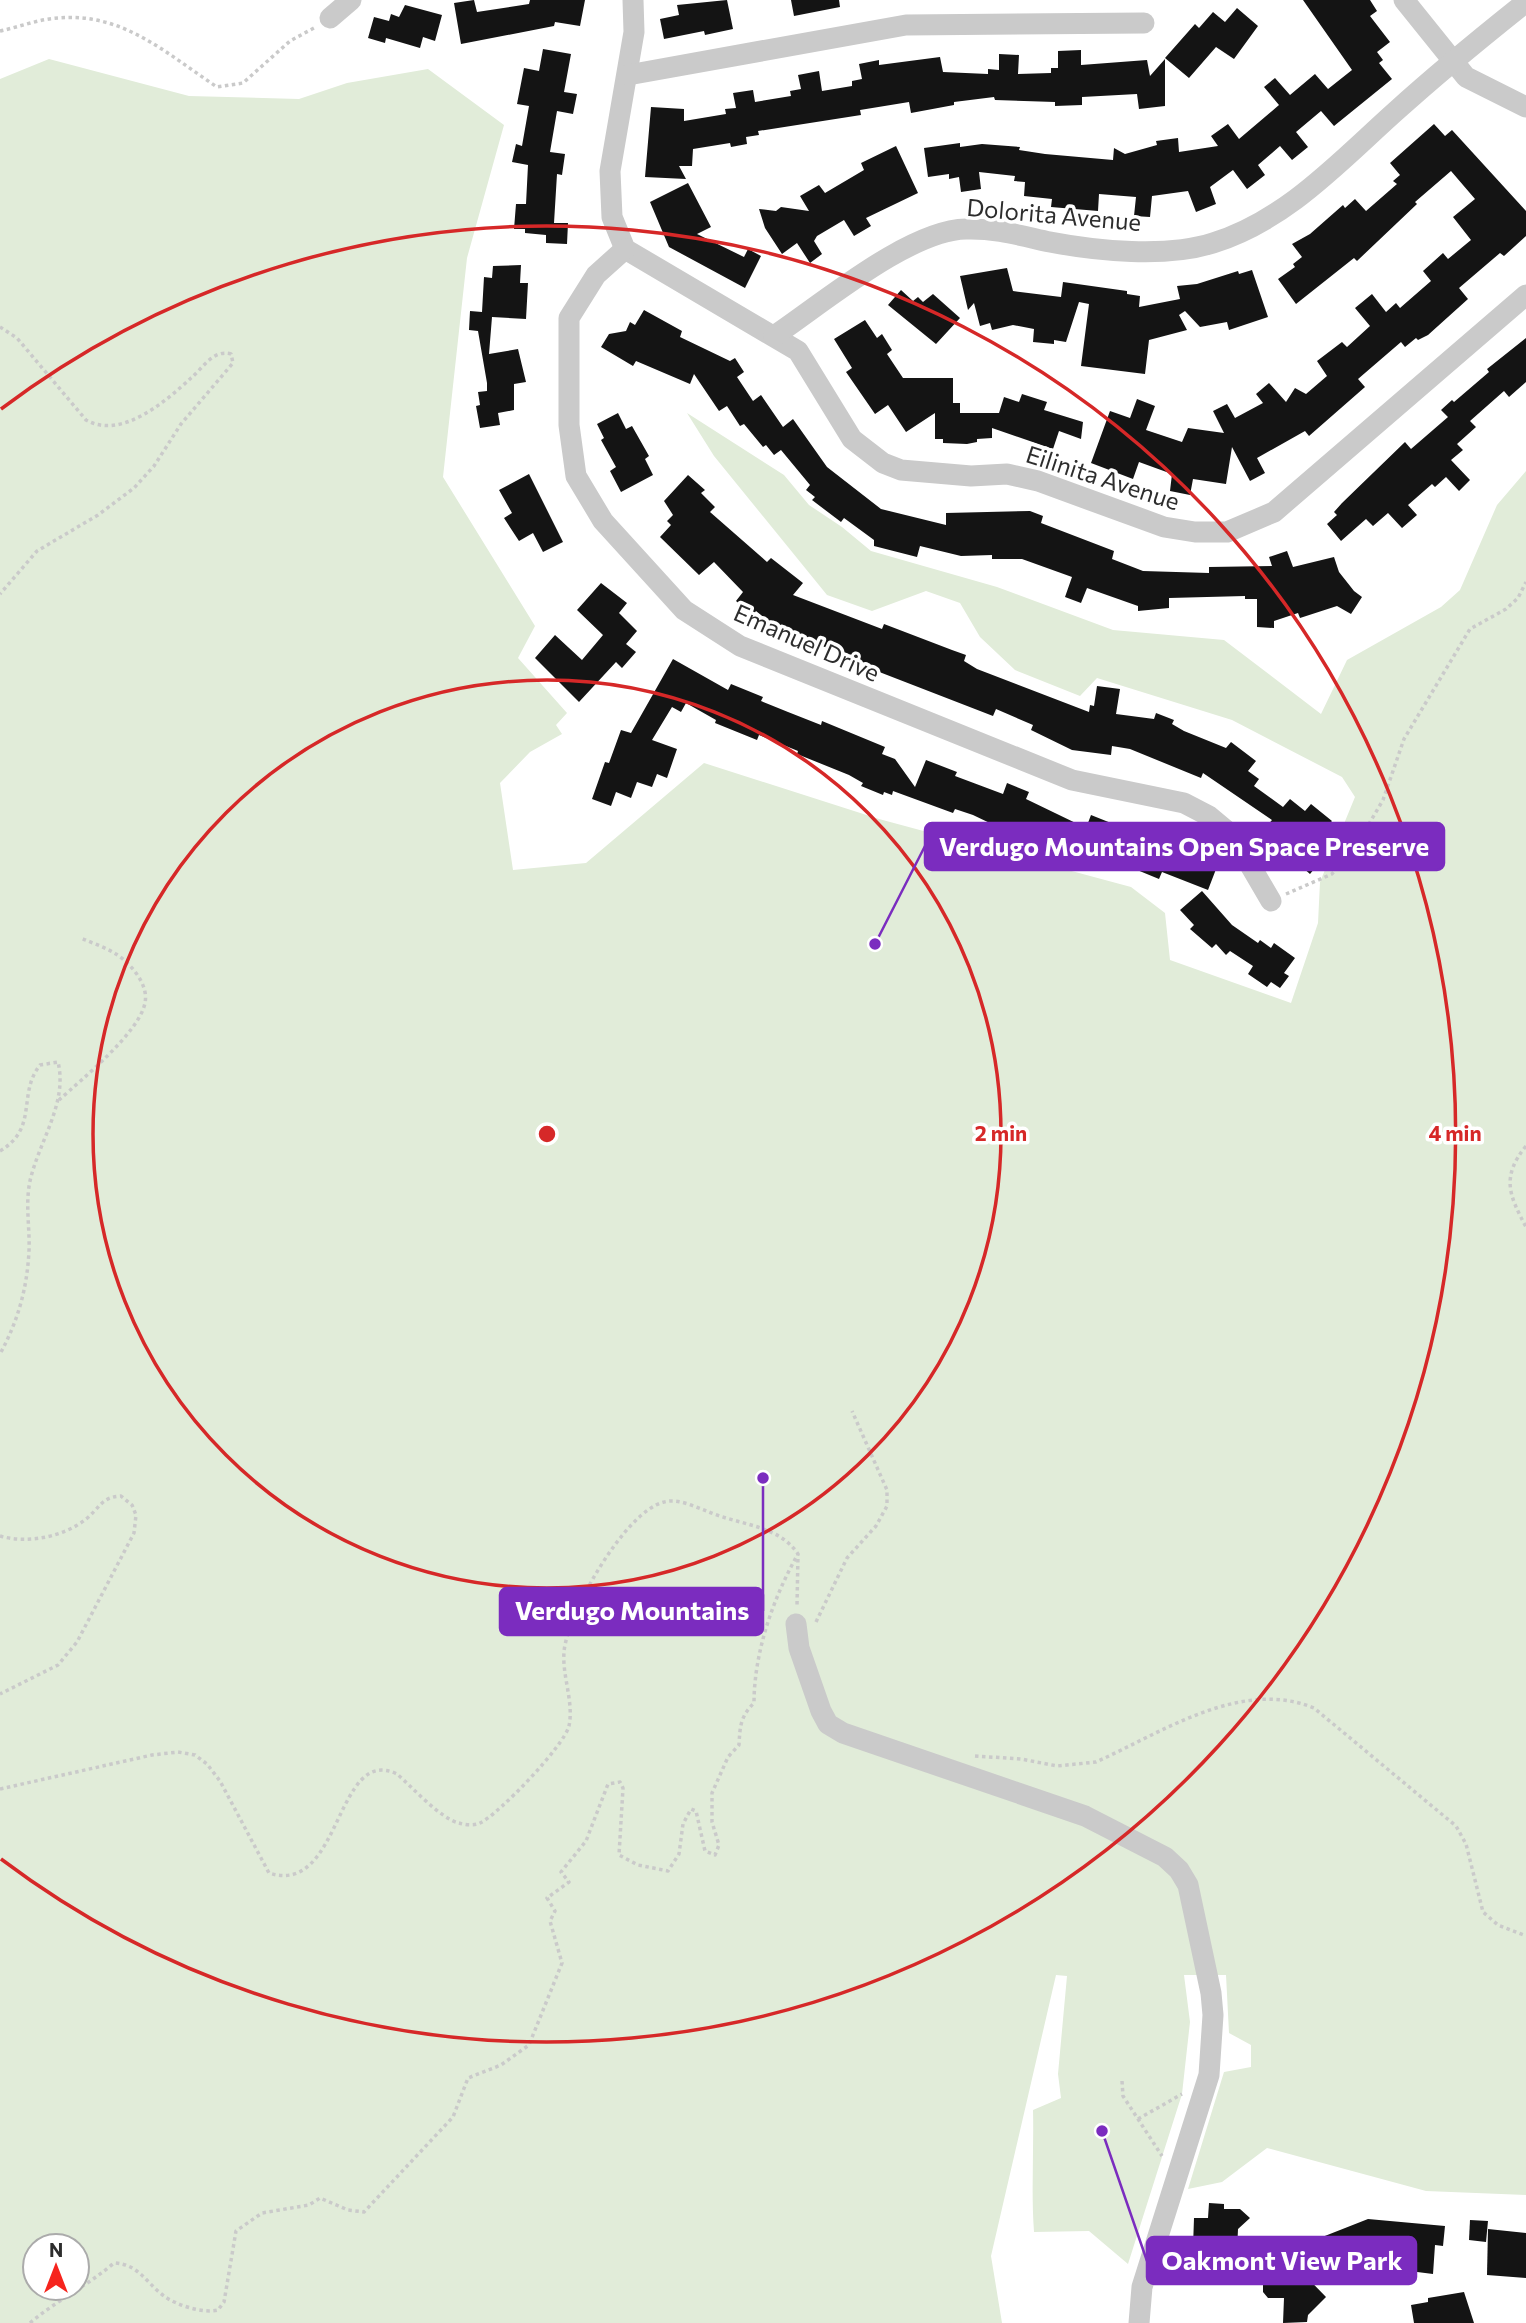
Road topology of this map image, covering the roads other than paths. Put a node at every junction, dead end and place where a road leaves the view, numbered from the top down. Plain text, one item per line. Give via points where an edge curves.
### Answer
1 (351, 0) edge
2 (634, 0) edge
3 (1404, 0) edge
4 (1526, 2) edge
5 (330, 18) road end
6 (1144, 23) dead end
7 (1452, 61) junction
8 (628, 75) junction
9 (1526, 107) edge
10 (625, 248) junction
11 (1526, 295) edge
12 (774, 336) junction
13 (1272, 901) road end
14 (805, 1625) road end
15 (1139, 2323) edge

1 - 5 street
2 - 8 street via 635,32
3 - 7 street
4 - 7 street, Dolorita Avenue
6 - 8 street via 906,25
7 - 9 street via 1466,77
7 - 12 street, Dolorita Avenue via 1292,204 1245,231 1211,244 1137,251 964,228 911,244
8 - 10 street via 610,170 612,217
10 - 12 street, Eilinita Avenue
10 - 13 street, Emanuel Drive via 596,275 569,318 569,425 576,476 603,521 684,610 740,646 1072,780 1184,803 1233,836
11 - 12 street, Eilinita Avenue via 1274,512 1227,532 1164,527 1067,490 1007,474 924,474 883,463 852,439 798,351
14 - 15 street via 803,1664 828,1724 1085,1816 1165,1857 1188,1885 1213,2015 1209,2075 1142,2287

